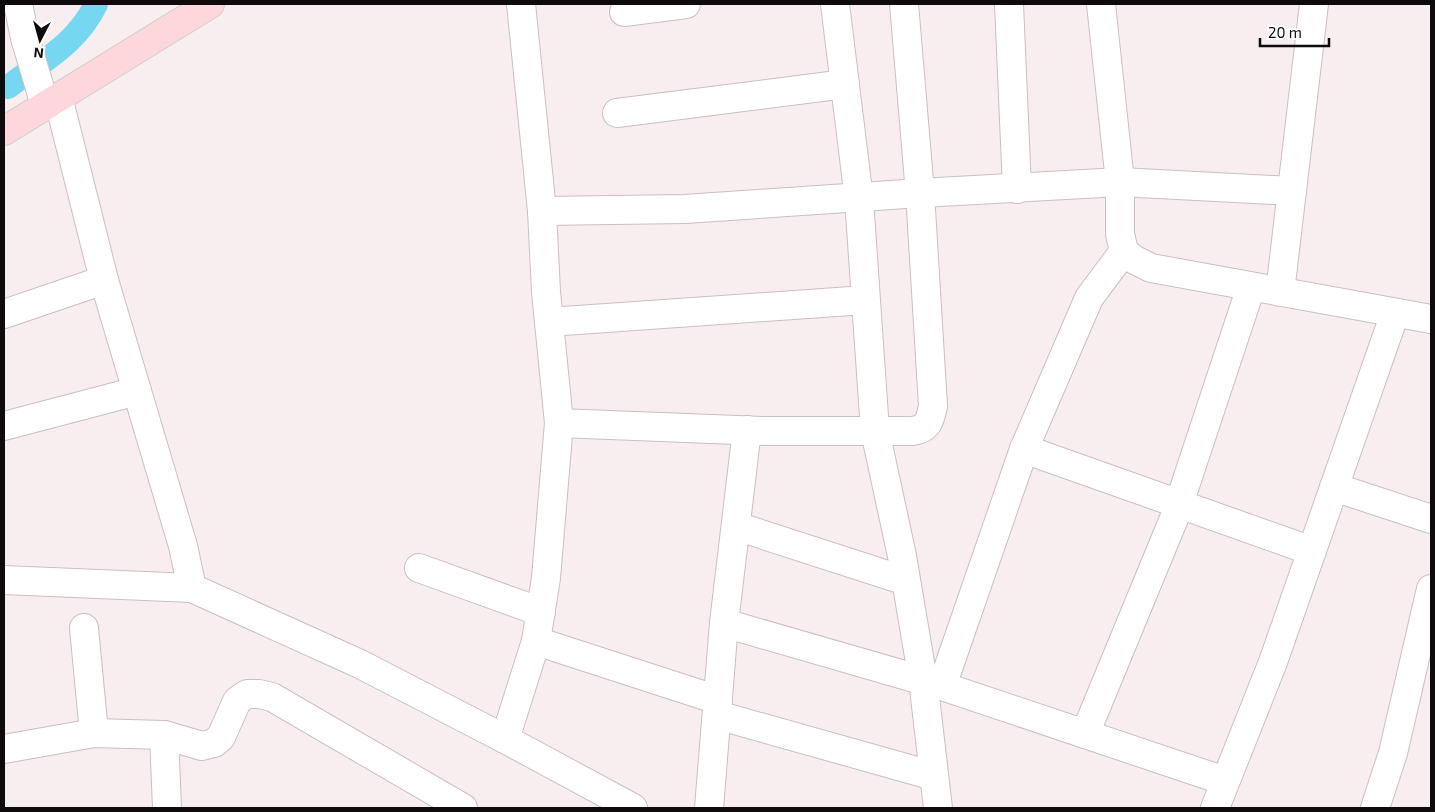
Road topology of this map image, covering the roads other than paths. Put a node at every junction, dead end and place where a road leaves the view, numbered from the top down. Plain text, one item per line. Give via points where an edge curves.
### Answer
1 (18, 4) edge
2 (521, 4) edge
3 (686, 4) edge
4 (835, 4) edge
5 (904, 4) edge
6 (1009, 4) edge
7 (1101, 4) edge
8 (1314, 4) edge
9 (196, 7) edge
10 (624, 12) dead end
11 (845, 84) junction
12 (51, 101) junction
13 (617, 113) dead end
14 (4, 131) edge
15 (1120, 182) junction
16 (1017, 189) junction
17 (1292, 191) junction
18 (920, 193) junction
19 (859, 199) junction
20 (542, 211) junction
21 (1124, 251) junction
22 (104, 280) junction
23 (1251, 287) junction
24 (1280, 292) junction
25 (865, 300) junction
26 (1395, 313) junction
27 (4, 314) edge
28 (1431, 319) edge
29 (549, 322) junction
30 (137, 391) junction
31 (559, 423) junction
32 (4, 426) edge
33 (747, 430) junction
34 (875, 431) junction
35 (1024, 449) junction
36 (1334, 487) junction
37 (1179, 504) junction
38 (1431, 520) edge
39 (736, 526) junction
40 (1312, 552) junction
41 (418, 568) dead end
42 (4, 580) edge
43 (906, 581) junction
44 (192, 588) junction
45 (1431, 589) edge
46 (541, 612) junction
47 (724, 623) junction
48 (84, 628) dead end
49 (536, 641) junction
50 (932, 683) junction
51 (717, 708) junction
52 (94, 733) junction
53 (1084, 734) junction
54 (164, 735) junction
55 (506, 739) junction
56 (4, 749) edge
57 (934, 776) junction
58 (1226, 781) junction
59 (167, 808) edge
60 (462, 808) edge
61 (632, 808) edge
62 (709, 808) edge
63 (938, 808) edge
64 (1215, 808) edge
65 (1375, 808) edge

1 - 12 street via 25,38
2 - 20 street
3 - 10 street
4 - 11 street
5 - 18 street
6 - 16 street
7 - 15 street
8 - 17 street
9 - 12 main road
11 - 13 street
11 - 19 street
12 - 14 main road
12 - 22 street
15 - 16 street
15 - 17 street
15 - 21 street via 1120,234
16 - 18 street
17 - 24 street
18 - 19 street
18 - 34 street via 933,406 929,424 923,429
19 - 20 street via 684,209
19 - 25 street
20 - 29 street
21 - 23 street via 1151,268
21 - 35 street via 1089,298
22 - 27 street
22 - 30 street
23 - 24 street
23 - 37 street
24 - 26 street
25 - 29 street
25 - 34 street
26 - 28 street
26 - 36 street
29 - 31 street
30 - 32 street
30 - 44 street
31 - 33 street
31 - 46 street
33 - 34 street
33 - 39 street
34 - 43 street
35 - 37 street
35 - 50 street
36 - 38 street
36 - 40 street
37 - 40 street
37 - 53 street
39 - 43 street
39 - 47 street
40 - 58 street
41 - 46 street
42 - 44 street
43 - 50 street
44 - 55 street via 360,664
45 - 65 street via 1393,752
46 - 49 street
47 - 50 street
47 - 51 street
48 - 52 street
49 - 51 street
49 - 55 street
50 - 53 street
50 - 57 street
51 - 57 street
51 - 62 street
52 - 54 street
52 - 56 street
53 - 58 street
54 - 59 street
54 - 60 street via 202,746 214,743 221,737 237,701 247,694 266,695
55 - 61 street
57 - 63 street
58 - 64 street

